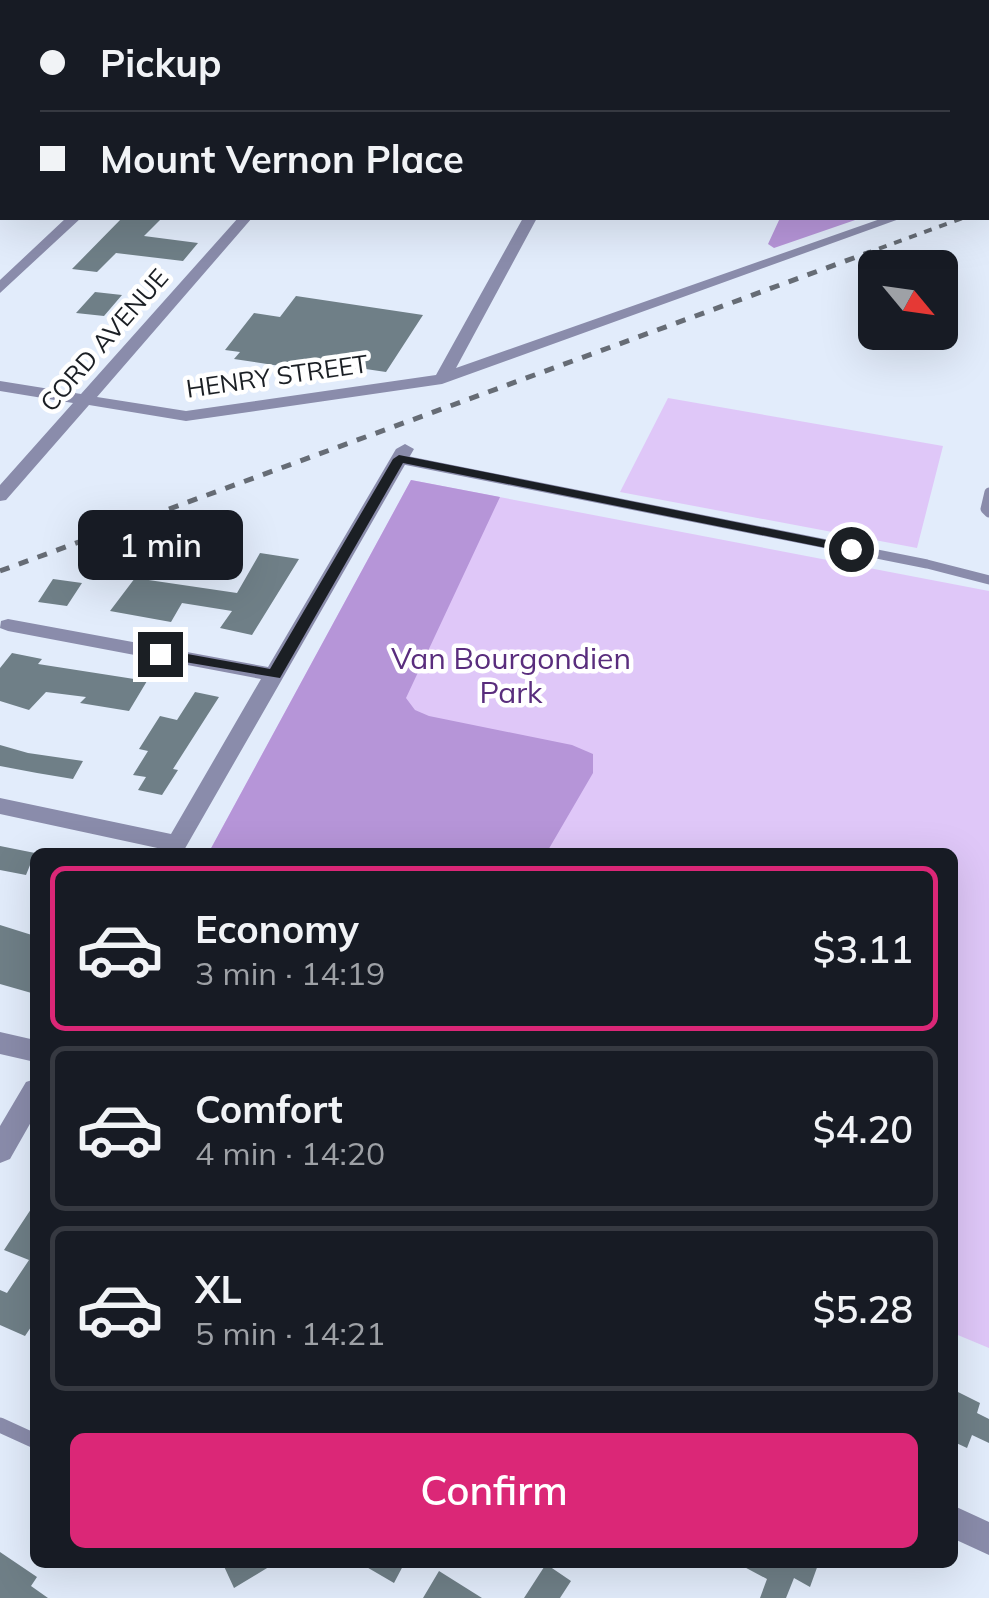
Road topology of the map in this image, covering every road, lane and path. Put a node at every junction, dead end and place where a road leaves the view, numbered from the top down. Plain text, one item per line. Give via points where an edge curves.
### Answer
1 (72, 220) edge
2 (243, 220) edge
3 (529, 220) edge
4 (889, 220) edge
5 (0, 288) edge
6 (442, 378) junction
7 (0, 386) edge
8 (84, 400) junction
9 (402, 454) joint
10 (989, 492) edge
11 (0, 496) edge
12 (989, 513) edge
13 (989, 580) edge
14 (8, 625) dead end
15 (274, 675) junction
16 (0, 806) edge
17 (174, 848) edge
18 (0, 1043) edge
19 (30, 1050) edge
20 (30, 1099) edge
21 (0, 1151) edge
22 (0, 1425) edge
23 (30, 1439) edge
24 (958, 1524) edge
25 (989, 1539) edge

1 - 5 street
2 - 8 street, CORD AVENUE
3 - 6 street
4 - 6 street, HENRY STREET
6 - 8 street, HENRY STREET via 186,416
7 - 8 street, HENRY STREET
8 - 11 street, CORD AVENUE
9 - 13 lane
9 - 15 street
10 - 12 lane
14 - 15 street
15 - 17 street
16 - 17 street
18 - 19 street
20 - 21 street
22 - 23 lane
24 - 25 street

